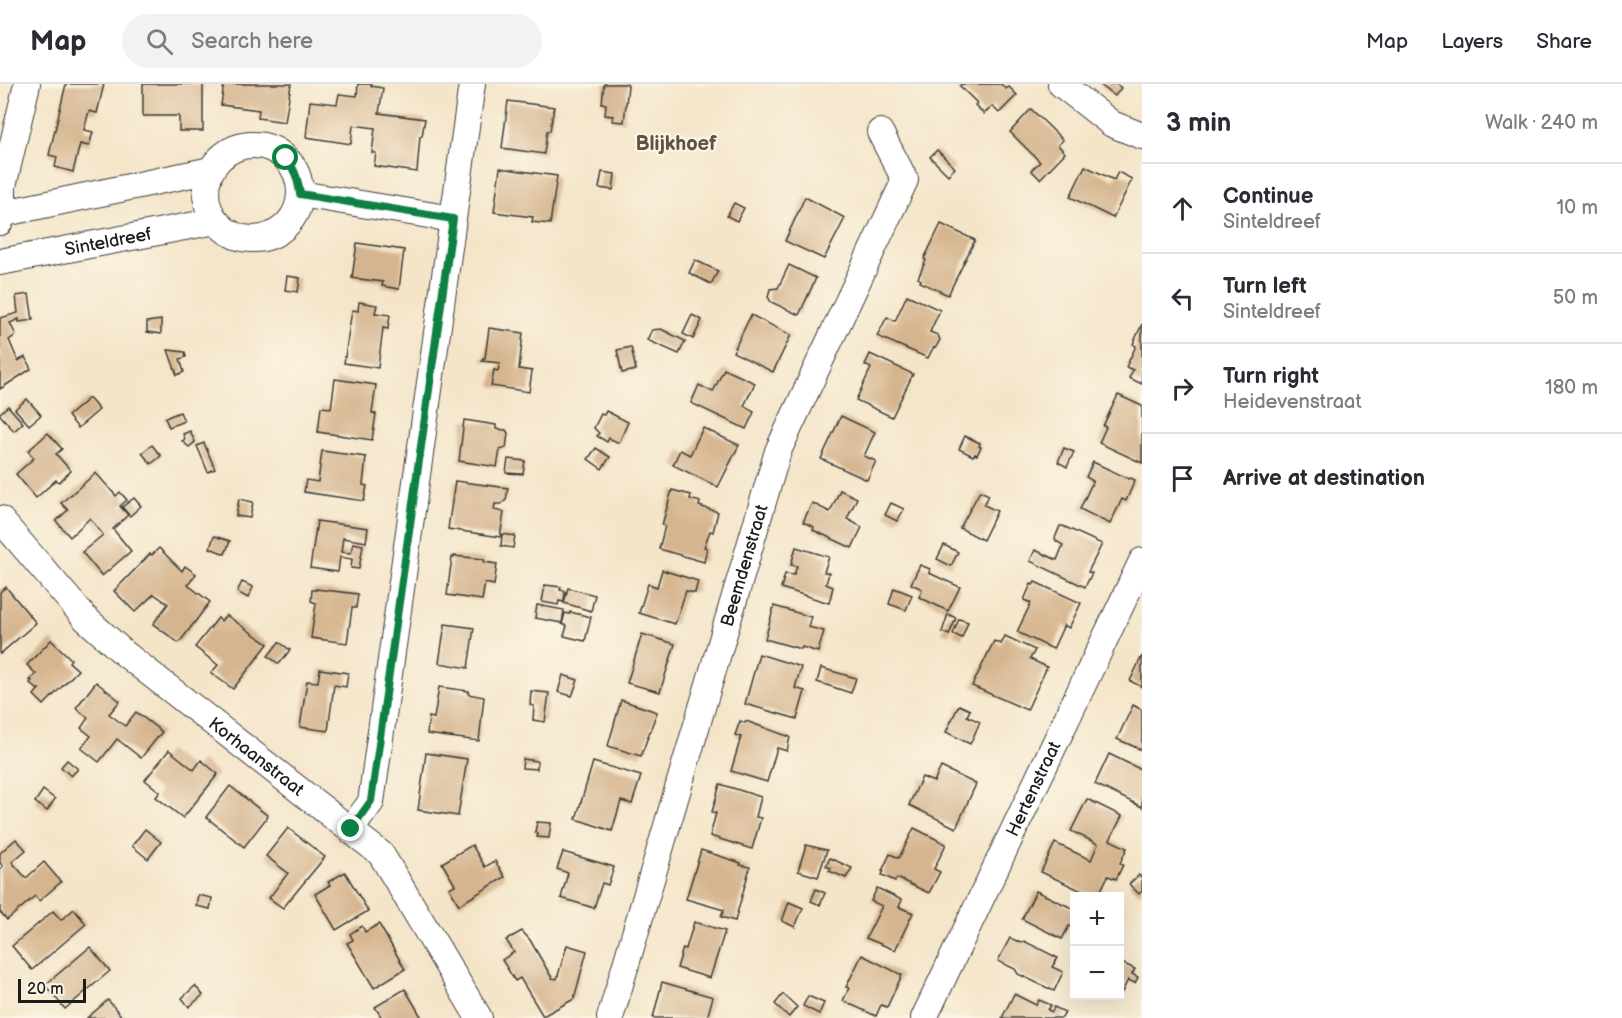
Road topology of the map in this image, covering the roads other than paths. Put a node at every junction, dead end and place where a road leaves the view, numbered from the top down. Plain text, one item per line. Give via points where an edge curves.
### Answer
1 (472, 84) edge
2 (1061, 84) edge
3 (16, 99) edge
4 (880, 132) dead end
5 (1142, 136) edge
6 (211, 170) junction
7 (300, 194) junction
8 (1, 216) edge
9 (453, 219) junction
10 (216, 221) junction
11 (0, 262) edge
12 (0, 519) edge
13 (1142, 561) edge
14 (351, 829) junction
15 (479, 1018) edge
16 (610, 1018) edge
17 (924, 1018) edge

1 - 9 street
2 - 5 street via 1112,124
3 - 8 street
4 - 16 street, Beemdenstraat via 905,180 778,452
6 - 7 street via 228,152 239,147 264,146 276,150 293,167
6 - 8 street
6 - 10 street via 206,187 208,205
7 - 9 street
7 - 10 street via 294,216 286,226 263,238 237,236
9 - 14 street via 371,801
10 - 11 street, Sinteldreef
12 - 14 street, Korhaanstraat via 85,618 124,653
13 - 17 street, Hertenstraat
14 - 15 street, Korhaanstraat via 381,854

